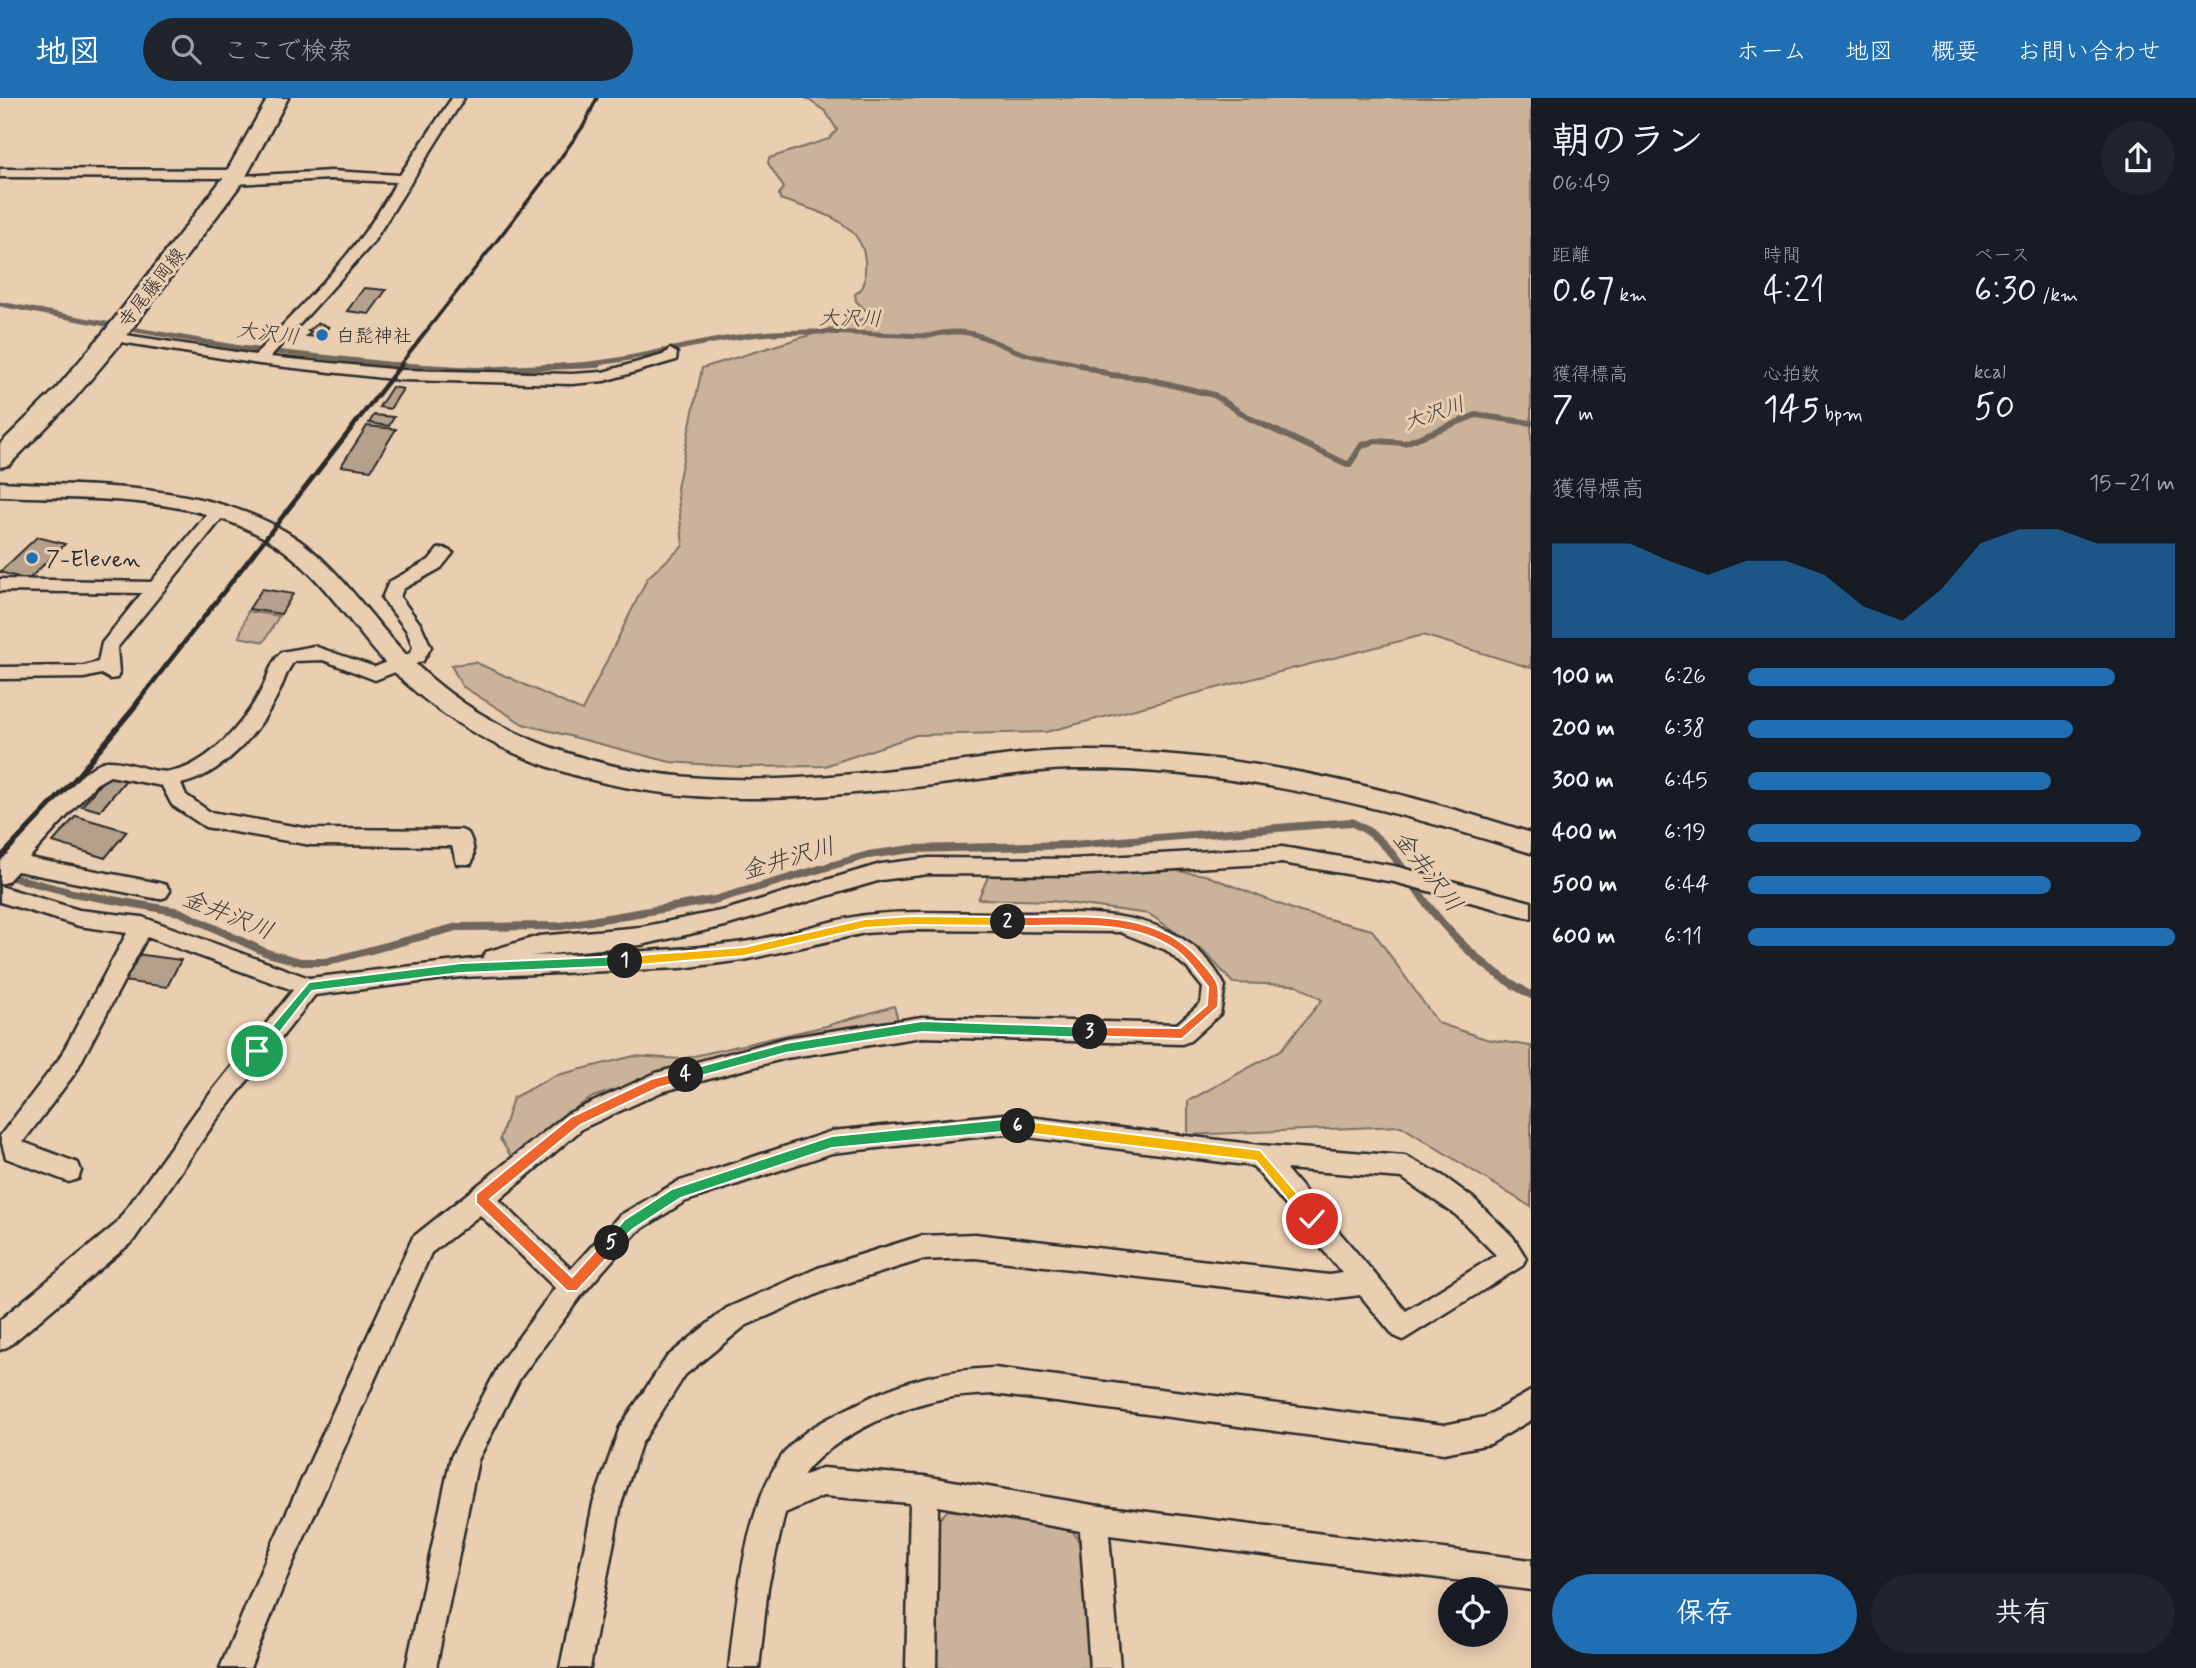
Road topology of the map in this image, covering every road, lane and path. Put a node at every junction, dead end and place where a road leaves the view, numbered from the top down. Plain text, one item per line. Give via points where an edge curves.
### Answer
1 (278, 98) edge
2 (458, 98) edge
3 (0, 173) edge
4 (235, 177) junction
5 (404, 179) junction
6 (113, 337) junction
7 (670, 353) dead end
8 (259, 360) junction
9 (0, 459) edge
10 (0, 489) edge
11 (217, 513) junction
12 (443, 553) dead end
13 (0, 585) edge
14 (156, 587) junction
15 (401, 666) junction
16 (0, 673) edge
17 (168, 779) junction
18 (1531, 843) edge
19 (464, 858) dead end
20 (7, 869) edge
21 (159, 891) dead end
22 (0, 894) edge
23 (1531, 910) edge
24 (142, 926) junction
25 (461, 968) junction
26 (309, 986) junction
27 (1260, 1156) junction
28 (69, 1171) dead end
29 (481, 1199) junction
30 (1365, 1282) junction
31 (572, 1287) junction
32 (0, 1336) edge
33 (1531, 1405) edge
34 (924, 1490) junction
35 (776, 1503) junction
36 (1093, 1519) junction
37 (1531, 1575) edge
38 (235, 1668) edge
39 (421, 1668) edge
40 (575, 1668) edge
41 (744, 1668) edge
42 (921, 1668) edge
43 (1105, 1668) edge

1 - 4 main road, 寺尾藤岡線
2 - 5 street
3 - 4 street
4 - 5 street
4 - 6 main road, 寺尾藤岡線
5 - 8 street via 367,241
6 - 8 street
6 - 9 main road, 寺尾藤岡線 via 65,394
7 - 8 street via 671,357 604,376 572,379 401,375
10 - 11 street via 129,496
11 - 14 street
11 - 15 street via 280,538 304,557
12 - 15 street via 435,564 395,586 391,598 415,629 422,648 417,657
13 - 14 street
14 - 16 street via 108,647 109,669
15 - 17 street via 375,674 313,652 291,654 279,666 255,718 196,774
15 - 18 street via 441,702 533,751 611,775 670,786 816,788 1070,760 1161,763 1256,772 1359,792
17 - 19 street via 179,800 205,818 311,837 461,838
17 - 20 street via 107,768 89,779
20 - 21 street
22 - 24 street via 79,918
23 - 25 street via 1394,874 1282,855 1073,867 929,866 869,875 725,918 641,936 539,945
24 - 26 street
24 - 28 street via 67,1066 10,1140 15,1150
25 - 26 street
25 - 29 street via 681,959 744,951 865,924 1121,923 1152,930 1183,948 1214,986 1212,1007 1182,1034 922,1027 786,1048 656,1083 575,1121
26 - 32 street via 206,1116 124,1233
27 - 30 street
27 - 30 street via 1405,1167 1500,1238 1513,1258 1403,1327
27 - 31 street via 1004,1124 832,1142 677,1193 628,1224
29 - 31 street
29 - 38 street via 422,1245
30 - 40 street via 1329,1287 975,1247 921,1248 827,1277 736,1317 676,1366 629,1437 607,1504
31 - 39 street via 511,1369 465,1457
33 - 35 street via 1490,1430 1444,1439 994,1381 943,1382 899,1397 800,1456
34 - 35 street via 822,1482
34 - 36 street
34 - 42 street
35 - 41 street via 755,1566
36 - 37 street
36 - 43 street

